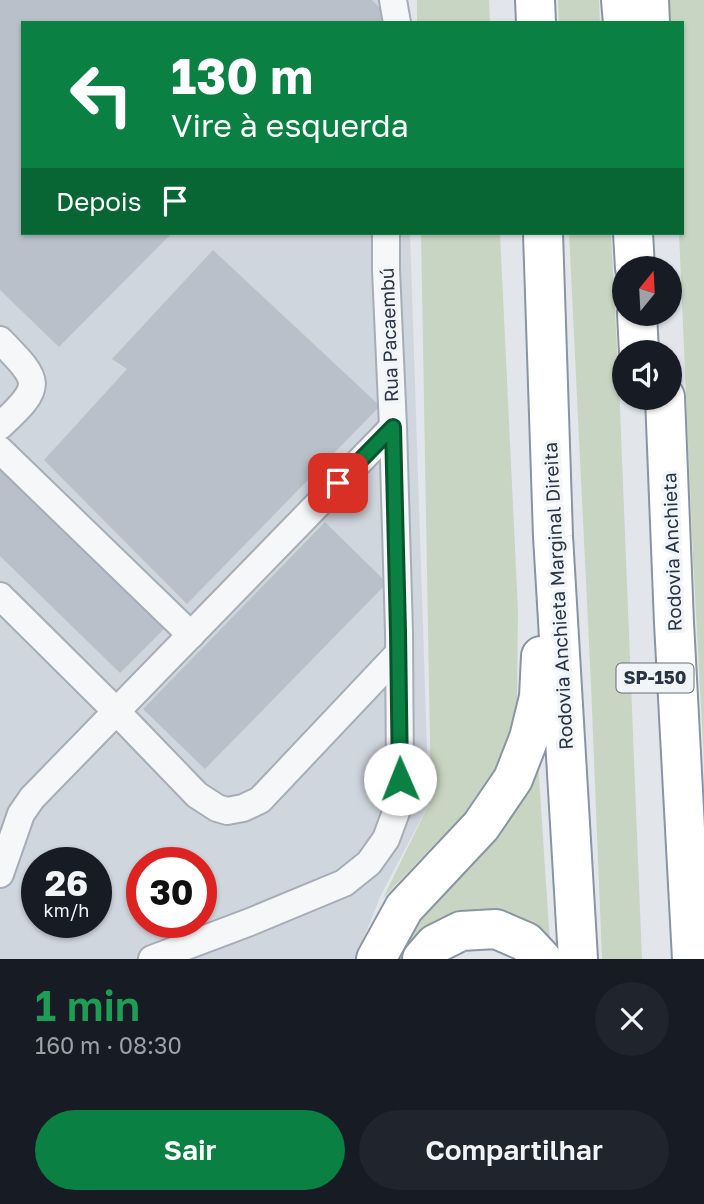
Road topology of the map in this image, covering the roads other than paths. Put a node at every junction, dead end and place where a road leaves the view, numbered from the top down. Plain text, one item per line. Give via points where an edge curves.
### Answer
1 (393, 0) edge
2 (536, 0) edge
3 (621, 0) edge
4 (649, 0) edge
5 (397, 21) edge
6 (536, 21) edge
7 (622, 21) edge
8 (650, 21) edge
9 (386, 235) edge
10 (543, 235) edge
11 (633, 235) edge
12 (659, 235) edge
13 (634, 256) edge
14 (660, 256) edge
15 (0, 340) edge
16 (643, 410) edge
17 (666, 410) edge
18 (0, 426) edge
19 (393, 427) junction
20 (0, 450) edge
21 (554, 536) junction
22 (0, 596) edge
23 (674, 623) junction
24 (191, 635) junction
25 (398, 654) junction
26 (116, 711) junction
27 (704, 854) edge
28 (0, 874) edge
29 (152, 959) edge
30 (376, 959) edge
31 (422, 959) edge
32 (542, 959) edge
33 (578, 959) edge
34 (665, 959) edge
35 (692, 959) edge

1 - 5 street
2 - 6 highway
3 - 7 highway
4 - 8 highway
9 - 19 street, Rua Pacaembú
10 - 21 highway, Rodovia Anchieta Marginal Direita
11 - 13 highway
12 - 14 highway
15 - 18 street via 33,379 32,390 19,409
16 - 34 highway, Rodovia Anchieta / SP-150
17 - 23 highway, Rodovia Anchieta / SP-150
19 - 24 street
19 - 25 street, Rua Pacaembú
20 - 24 street
21 - 30 highway via 539,697 513,779 481,826 404,908
21 - 33 highway, Rodovia Anchieta Marginal Direita
22 - 26 street
23 - 27 highway
23 - 35 highway, Rodovia Anchieta / SP-150
24 - 26 street
25 - 26 street via 260,800 243,808 227,811 197,795
25 - 29 street, Rua Pacaembú via 400,779 396,812 386,839 369,863 344,883
26 - 28 street via 32,798 21,814
31 - 32 highway via 435,944 461,931 496,929 526,942

